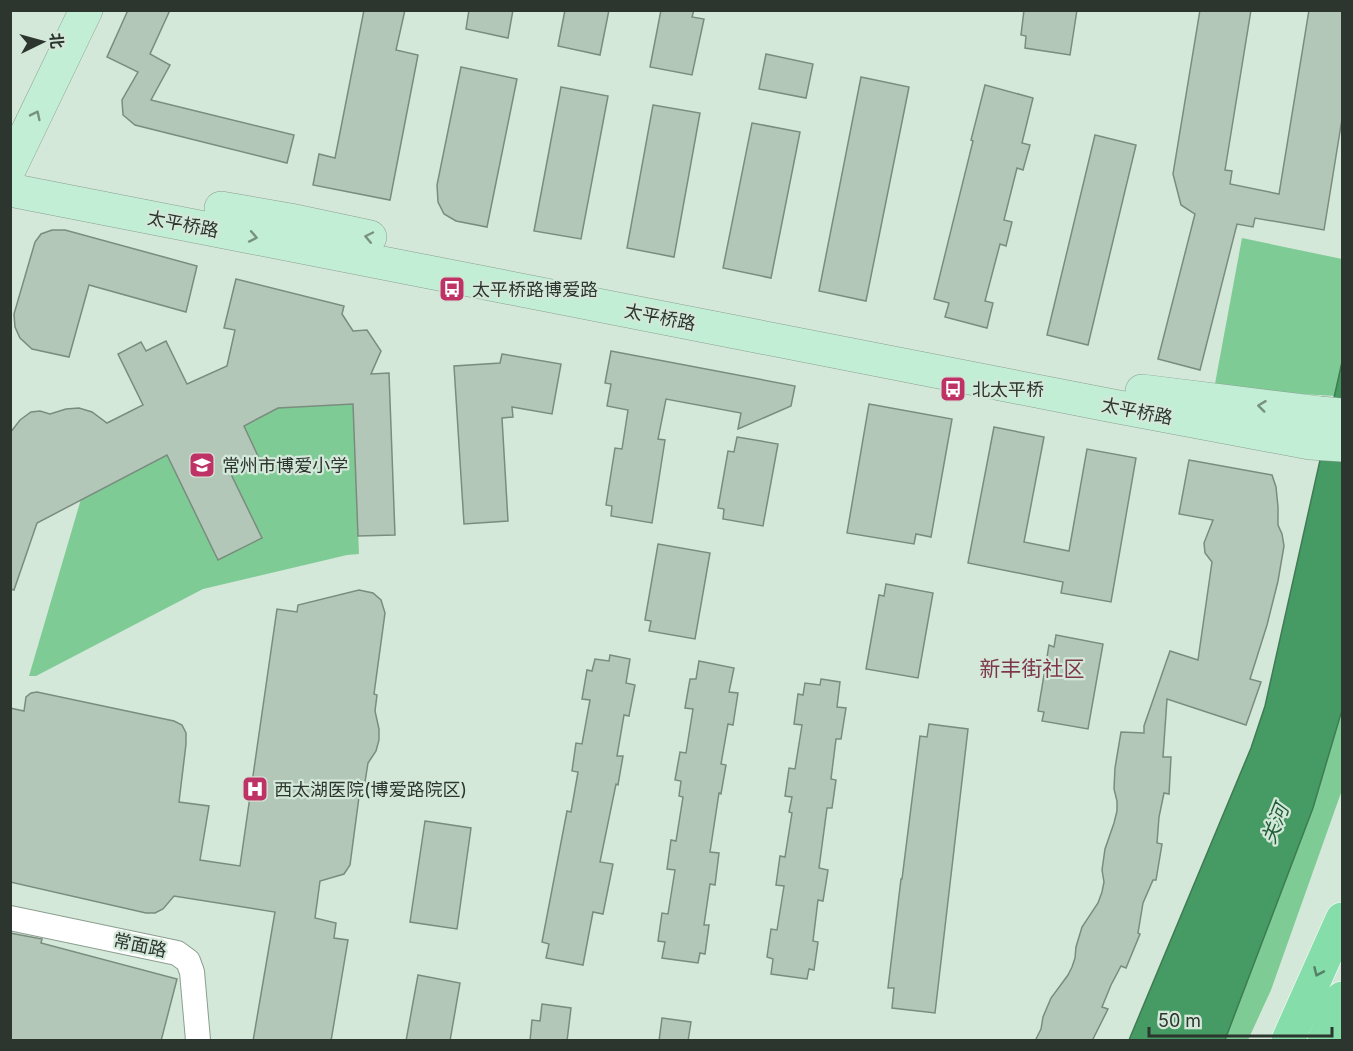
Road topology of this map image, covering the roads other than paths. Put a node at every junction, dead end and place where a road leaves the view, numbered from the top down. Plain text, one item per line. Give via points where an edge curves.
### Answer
1 (86, 10) edge
2 (10, 169) edge
3 (10, 190) edge
4 (1324, 424) edge
5 (1342, 445) edge
6 (10, 918) edge
7 (1342, 919) edge
8 (1342, 998) edge
9 (198, 1041) edge
10 (1288, 1041) edge
11 (1324, 1041) edge

2 -> 1 main road
4 -> 2 main road via 1110,387 290,220
3 -> 4 main road, 太平桥路 via 1050,394
4 - 5 main road
6 - 9 street, 常面路 via 177,953 188,961 192,972
7 -> 10 main road
8 - 11 main road

